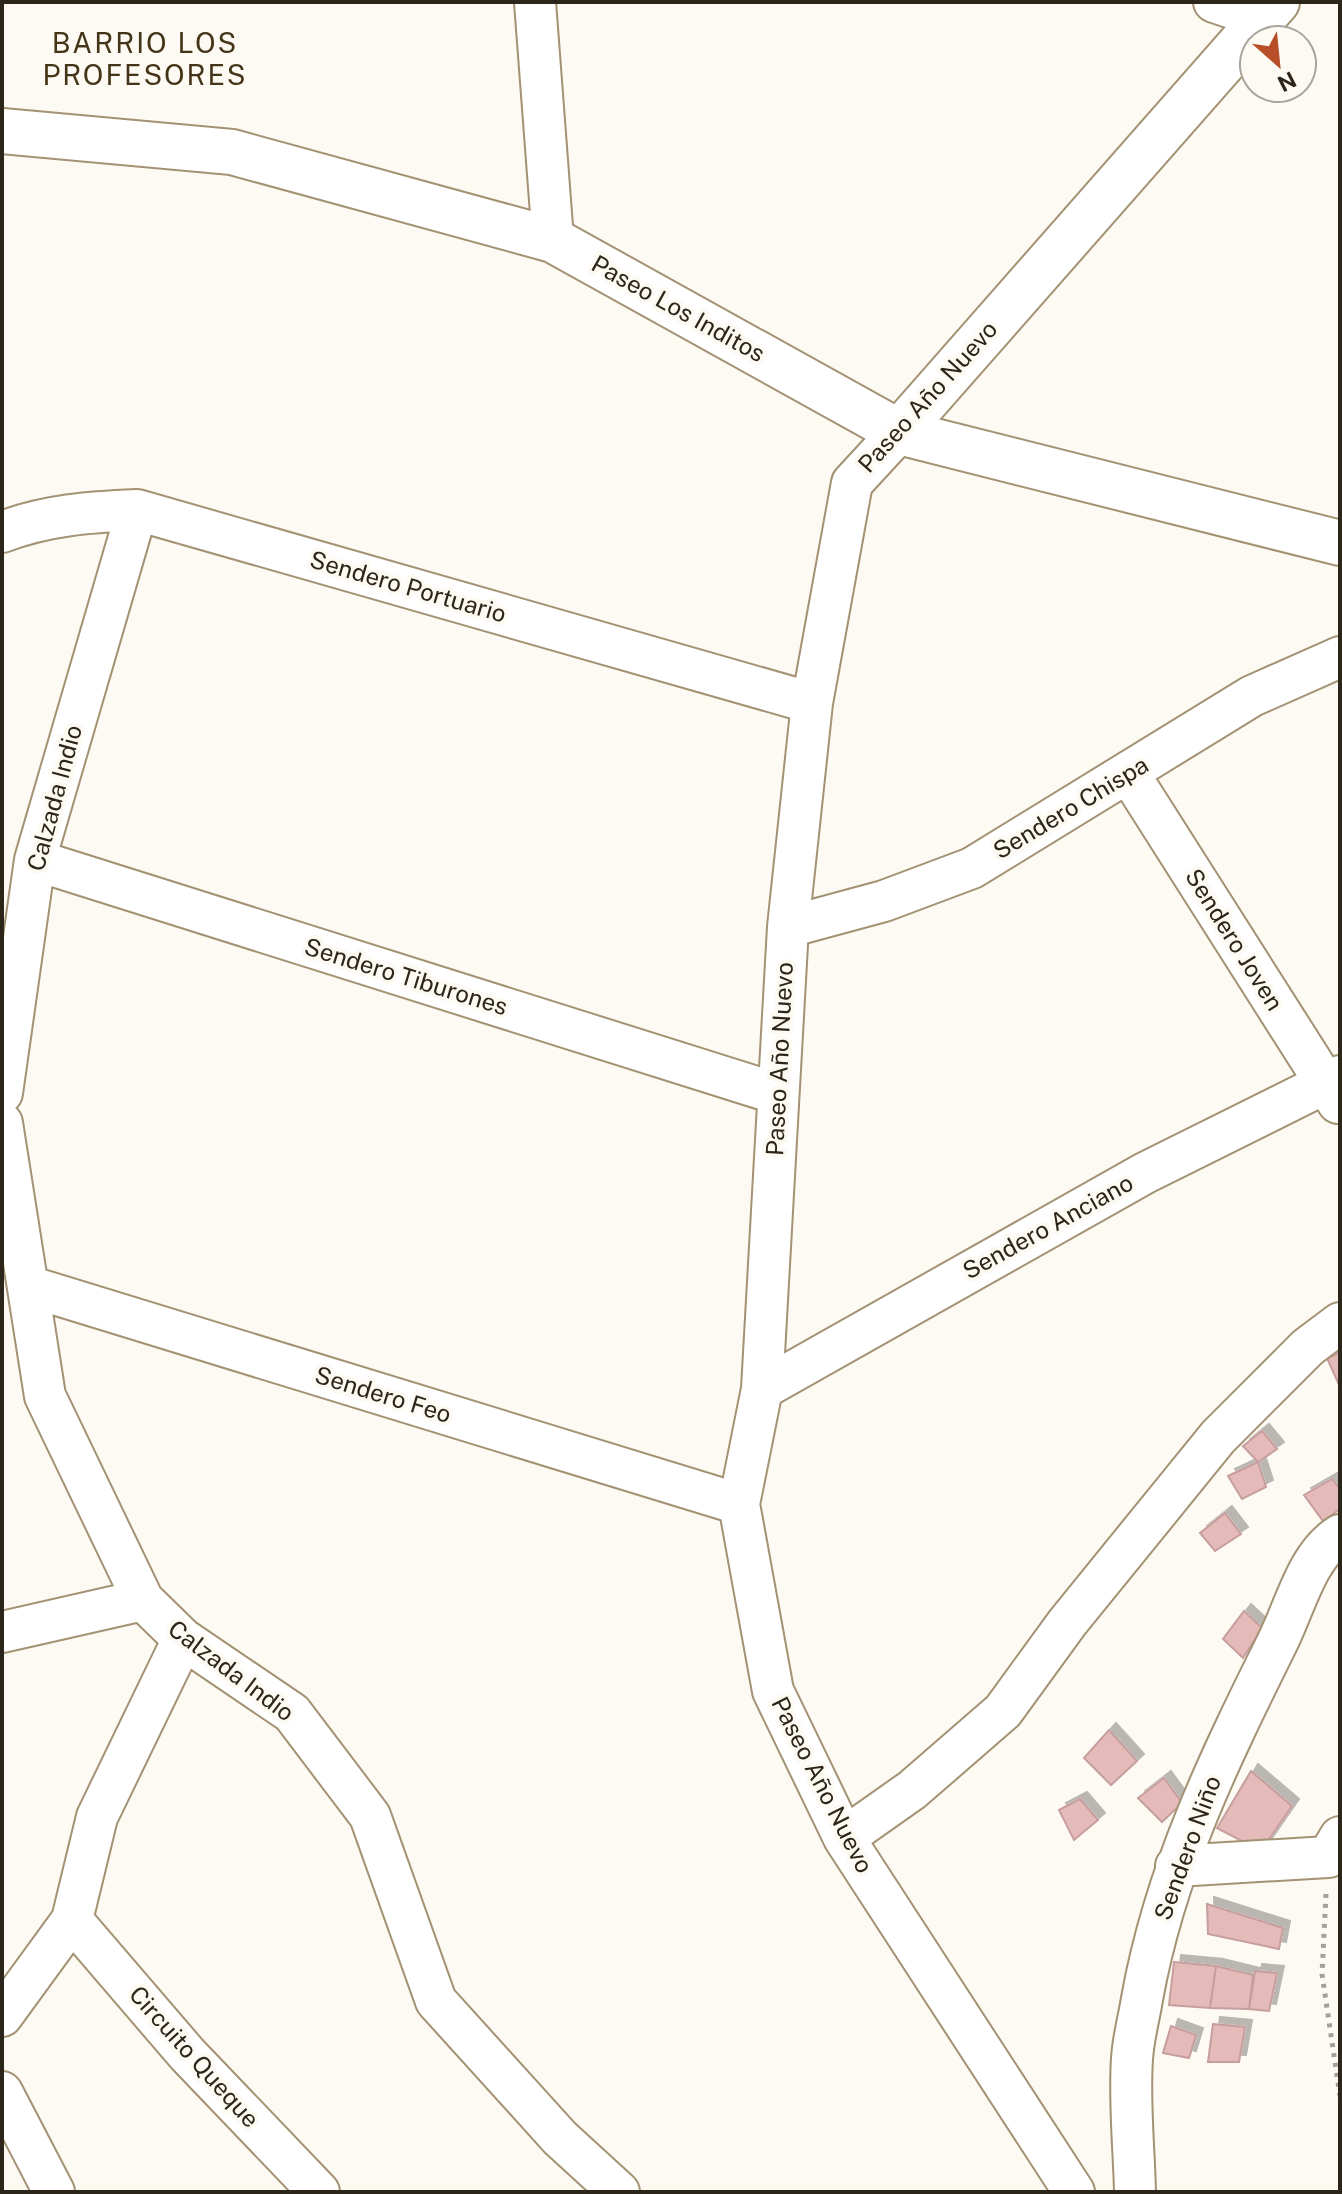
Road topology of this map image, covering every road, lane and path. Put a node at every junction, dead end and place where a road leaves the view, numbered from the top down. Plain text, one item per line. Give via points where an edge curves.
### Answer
1 (535, 2) edge
2 (1214, 2) edge
3 (1269, 10) edge
4 (2, 131) edge
5 (553, 240) junction
6 (899, 432) junction
7 (137, 510) junction
8 (2, 532) edge
9 (1340, 543) edge
10 (1340, 657) edge
11 (812, 703) junction
12 (1129, 774) junction
13 (35, 860) junction
14 (788, 927) junction
15 (1335, 1088) edge
16 (2, 1093) edge
17 (778, 1094) junction
18 (2, 1123) edge
19 (28, 1286) junction
20 (1340, 1323) edge
21 (762, 1389) junction
22 (739, 1504) junction
23 (1340, 1535) edge
24 (143, 1600) junction
25 (2, 1632) edge
26 (183, 1639) junction
27 (844, 1838) junction
28 (1334, 1847) edge
29 (1176, 1866) junction
30 (72, 1920) junction
31 (2, 2016) edge
32 (2, 2092) edge
33 (1340, 2096) edge
34 (54, 2192) edge
35 (319, 2192) edge
36 (619, 2192) edge
37 (1074, 2192) edge
38 (1135, 2192) edge

1 - 5 street
2 - 3 street
3 - 6 street, Paseo Año Nuevo
4 - 5 street, Paseo Los Inditos via 232,152
5 - 6 street, Paseo Los Inditos
6 - 9 street, Paseo Los Inditos
6 - 11 street, Paseo Año Nuevo via 852,483
7 - 8 street, Sendero Portuario via 71,513
7 - 11 street, Sendero Portuario
7 - 13 street, Calzada Indio
10 - 12 street, Sendero Chispa via 1252,696
11 - 14 street, Paseo Año Nuevo
12 - 14 street, Sendero Chispa via 972,868 884,901
12 - 15 street, Sendero Joven
13 - 16 street, Calzada Indio
13 - 17 street, Sendero Tiburones
14 - 17 street, Paseo Año Nuevo
15 - 21 street, Sendero Anciano via 1145,1173
17 - 21 street, Paseo Año Nuevo
18 - 19 street, Calzada Indio
19 - 22 street, Sendero Feo
19 - 24 street, Calzada Indio via 45,1396
20 - 27 street via 1308,1347 1218,1437 1003,1711 912,1790
21 - 22 street, Paseo Año Nuevo
22 - 27 street, Paseo Año Nuevo via 773,1691
23 - 29 street, Sendero Niño via 1309,1567 1293,1612 1206,1788
24 - 25 street
24 - 26 street, Calzada Indio
26 - 30 street via 97,1817
26 - 36 street, Calzada Indio via 292,1713 370,1816 436,2001 560,2138
27 - 37 street, Paseo Año Nuevo
28 - 29 street
28 - 33 path via 1322,1974
29 - 38 street, Sendero Niño via 1148,1968 1132,2058
30 - 31 street
30 - 35 street, Circuito Queque via 187,2054
32 - 34 street

